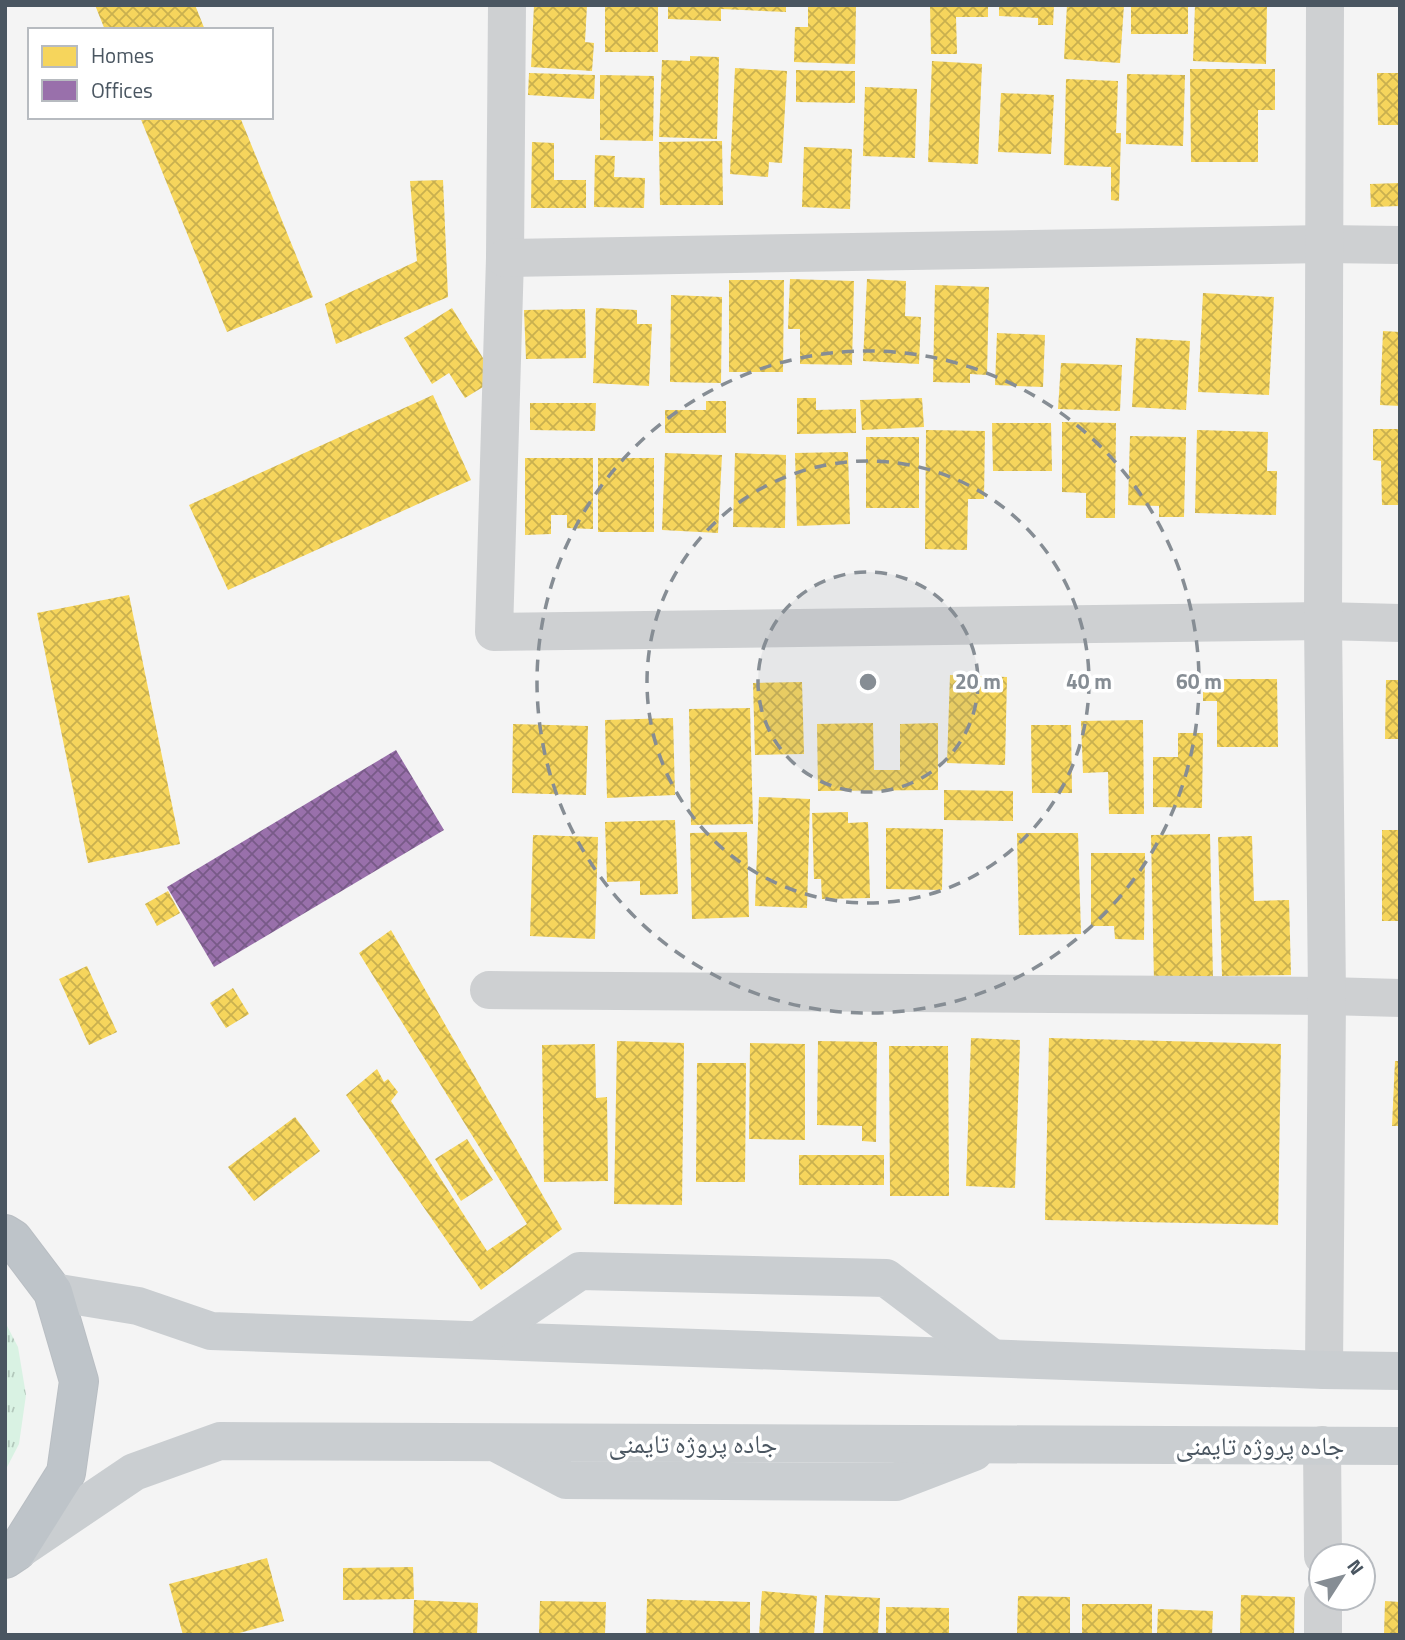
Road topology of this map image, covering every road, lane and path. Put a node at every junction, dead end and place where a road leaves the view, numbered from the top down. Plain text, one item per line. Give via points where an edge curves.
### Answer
1 (508, 5) edge
2 (1325, 5) edge
3 (1324, 244) junction
4 (1400, 245) edge
5 (505, 258) junction
6 (1323, 621) junction
7 (1400, 624) edge
8 (489, 990) dead end
9 (1327, 996) junction
10 (1400, 998) edge
11 (5, 1234) edge
12 (52, 1292) junction
13 (478, 1340) junction
14 (992, 1358) junction
15 (1324, 1370) junction
16 (1400, 1371) edge
17 (1322, 1445) junction
18 (1400, 1446) edge
19 (1323, 1542) edge
20 (11, 1555) edge
21 (1323, 1612) edge
22 (1323, 1635) edge

1 - 5 street
2 - 3 street
3 - 4 street
3 - 5 street
3 - 6 street
5 - 6 street via 494,632
6 - 7 street
6 - 9 street
8 - 9 street
9 - 10 street
9 - 15 street
11 - 12 highway
12 - 13 main road via 138,1306 211,1331
12 - 20 highway via 79,1381 66,1473
13 - 14 main road
13 - 14 main road via 580,1271 886,1278
14 - 15 main road
15 - 16 main road
17 - 18 main road, جاده پروژه تایمنی
17 - 19 street
17 - 20 main road, جاده پروژه تایمنی via 220,1441 134,1472
21 - 22 street

